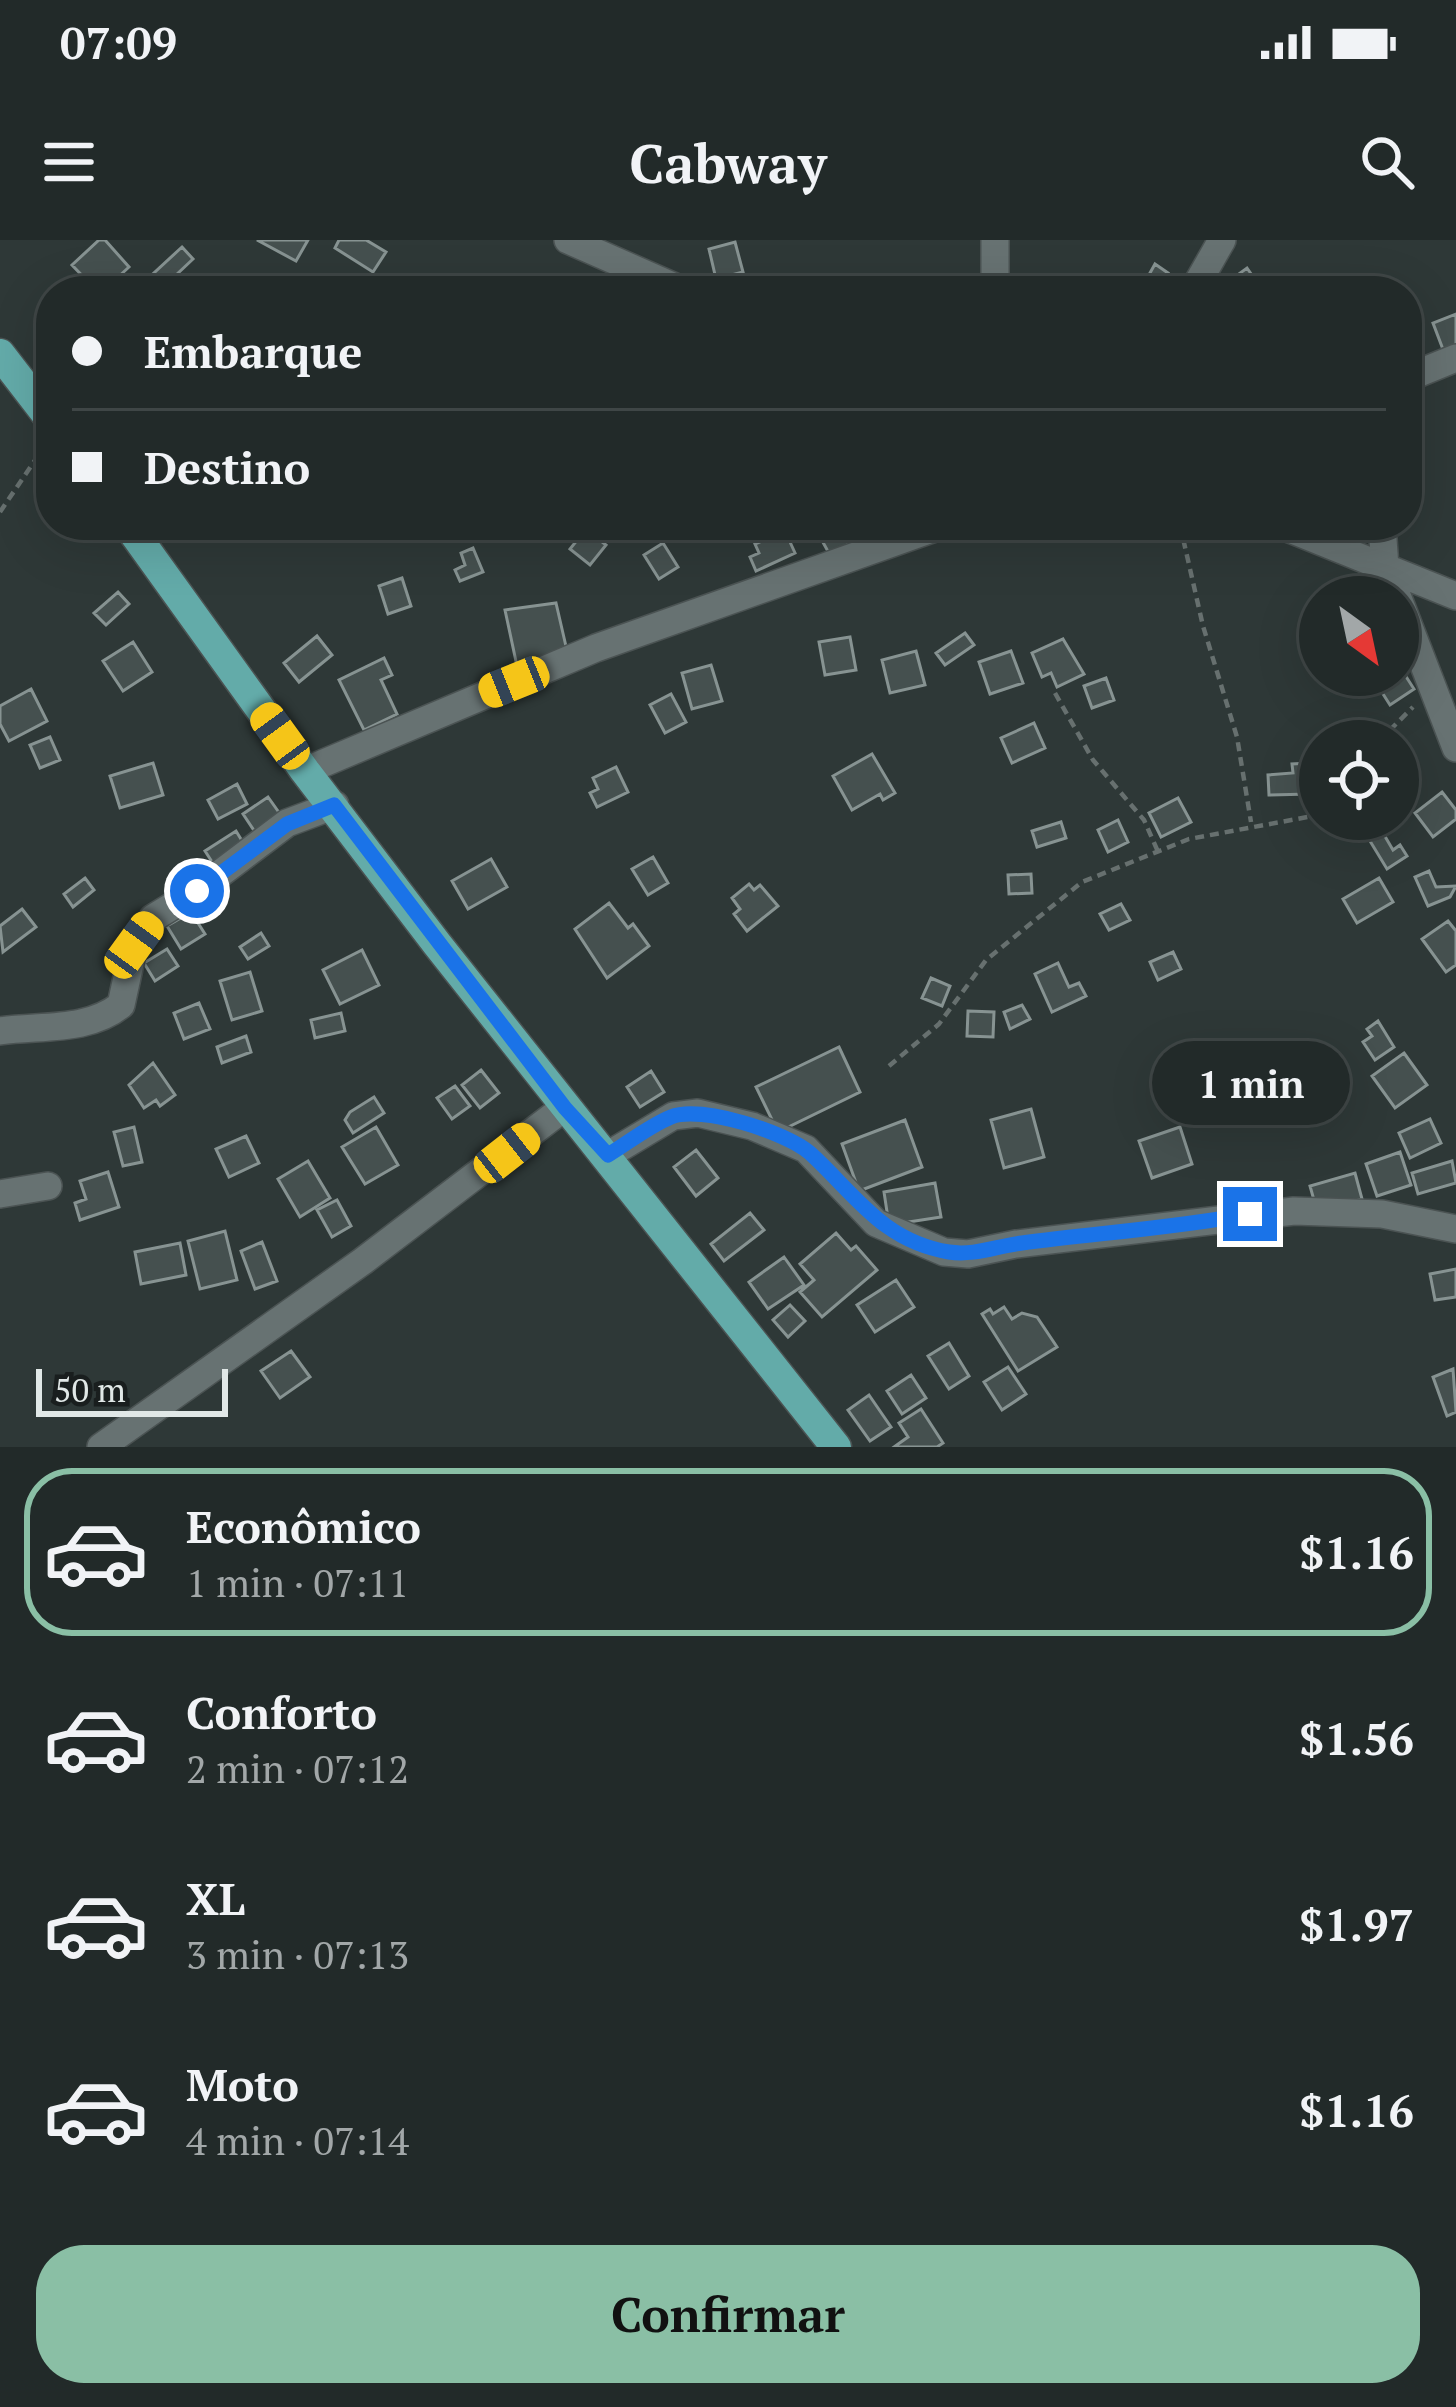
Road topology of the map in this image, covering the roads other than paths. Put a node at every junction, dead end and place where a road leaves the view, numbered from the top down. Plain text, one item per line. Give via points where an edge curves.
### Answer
1 (995, 240) edge
2 (1222, 240) edge
3 (578, 242) edge
4 (652, 276) edge
5 (994, 276) edge
6 (1201, 276) edge
7 (0, 354) edge
8 (1456, 358) edge
9 (1422, 371) edge
10 (36, 401) edge
11 (139, 540) edge
12 (902, 540) edge
13 (1318, 540) edge
14 (1383, 540) edge
15 (1385, 567) junction
16 (1389, 576) edge
17 (1456, 596) edge
18 (1419, 649) edge
19 (1456, 748) edge
20 (305, 771) junction
21 (334, 805) junction
22 (0, 1031) edge
23 (565, 1108) junction
24 (608, 1155) junction
25 (49, 1186) dead end
26 (0, 1194) edge
27 (1456, 1228) edge
28 (100, 1447) edge
29 (836, 1447) edge

1 - 5 street
2 - 6 street
3 - 4 street
7 - 10 main road
8 - 9 street
11 - 20 main road
12 - 20 street via 596,649
13 - 15 street
14 - 15 street
15 - 16 street
15 - 17 street
18 - 19 street
20 - 21 main road
21 - 22 street via 287,824 153,918 134,945 121,1005 110,1014
21 - 23 main road
23 - 24 main road
23 - 28 street
24 - 27 street via 673,1116 698,1113 752,1126 806,1149 876,1222 944,1252 1294,1211 1382,1214
24 - 29 main road
25 - 26 street

